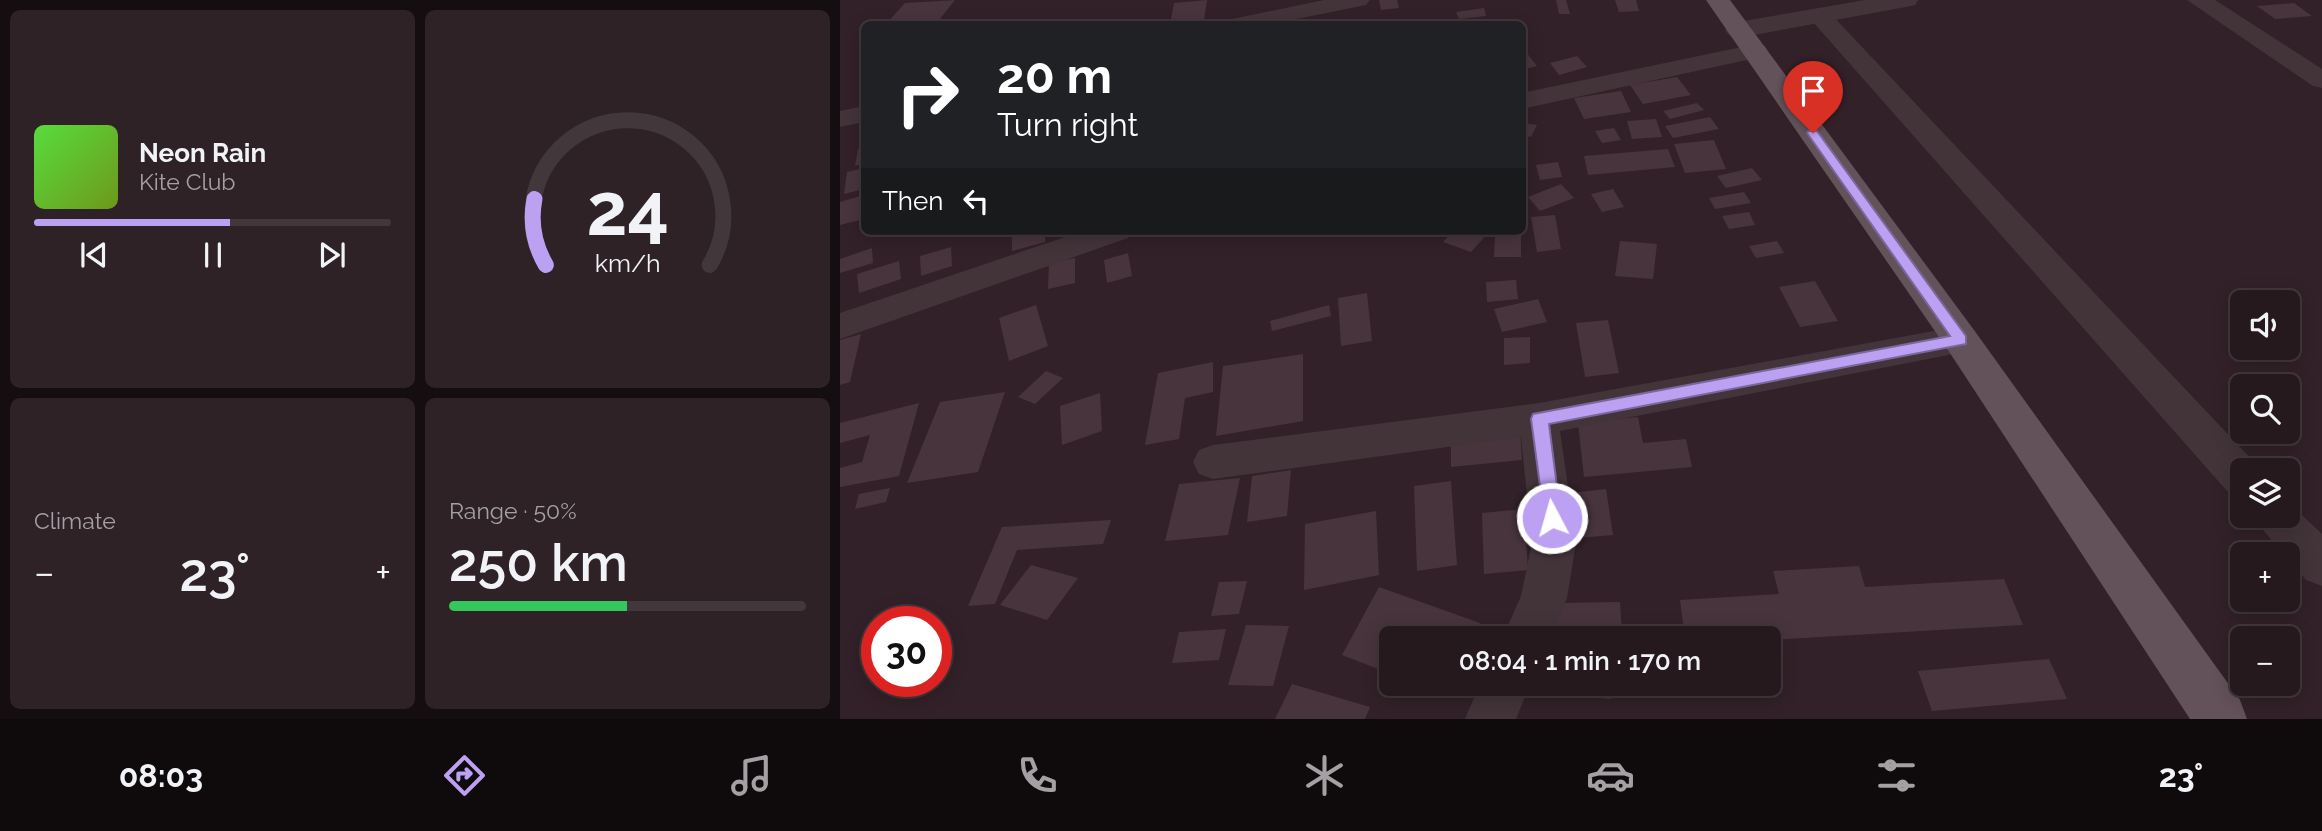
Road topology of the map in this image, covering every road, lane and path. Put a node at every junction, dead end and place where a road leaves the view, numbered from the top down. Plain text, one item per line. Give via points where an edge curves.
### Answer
1 (1358, 0) edge
2 (1906, 0) edge
3 (2199, 0) edge
4 (1821, 17) junction
5 (1255, 21) edge
6 (1737, 27) edge
7 (2322, 80) edge
8 (1526, 100) edge
9 (861, 115) edge
10 (840, 119) edge
11 (1105, 235) edge
12 (840, 326) edge
13 (1961, 340) junction
14 (1539, 419) junction
15 (1213, 462) dead end
16 (2230, 465) edge
17 (2288, 528) edge
18 (2322, 565) edge
19 (1532, 626) edge
20 (1501, 696) edge
21 (1490, 719) edge
22 (2221, 719) edge

1 - 5 street
2 - 4 street
3 - 7 street
4 - 6 street
4 - 16 street
6 - 8 street
6 - 13 main road
9 - 10 street
11 - 12 street
13 - 14 street
13 - 22 main road
14 - 15 street
14 - 19 street via 1554,543 1544,598
17 - 18 street
20 - 21 street

